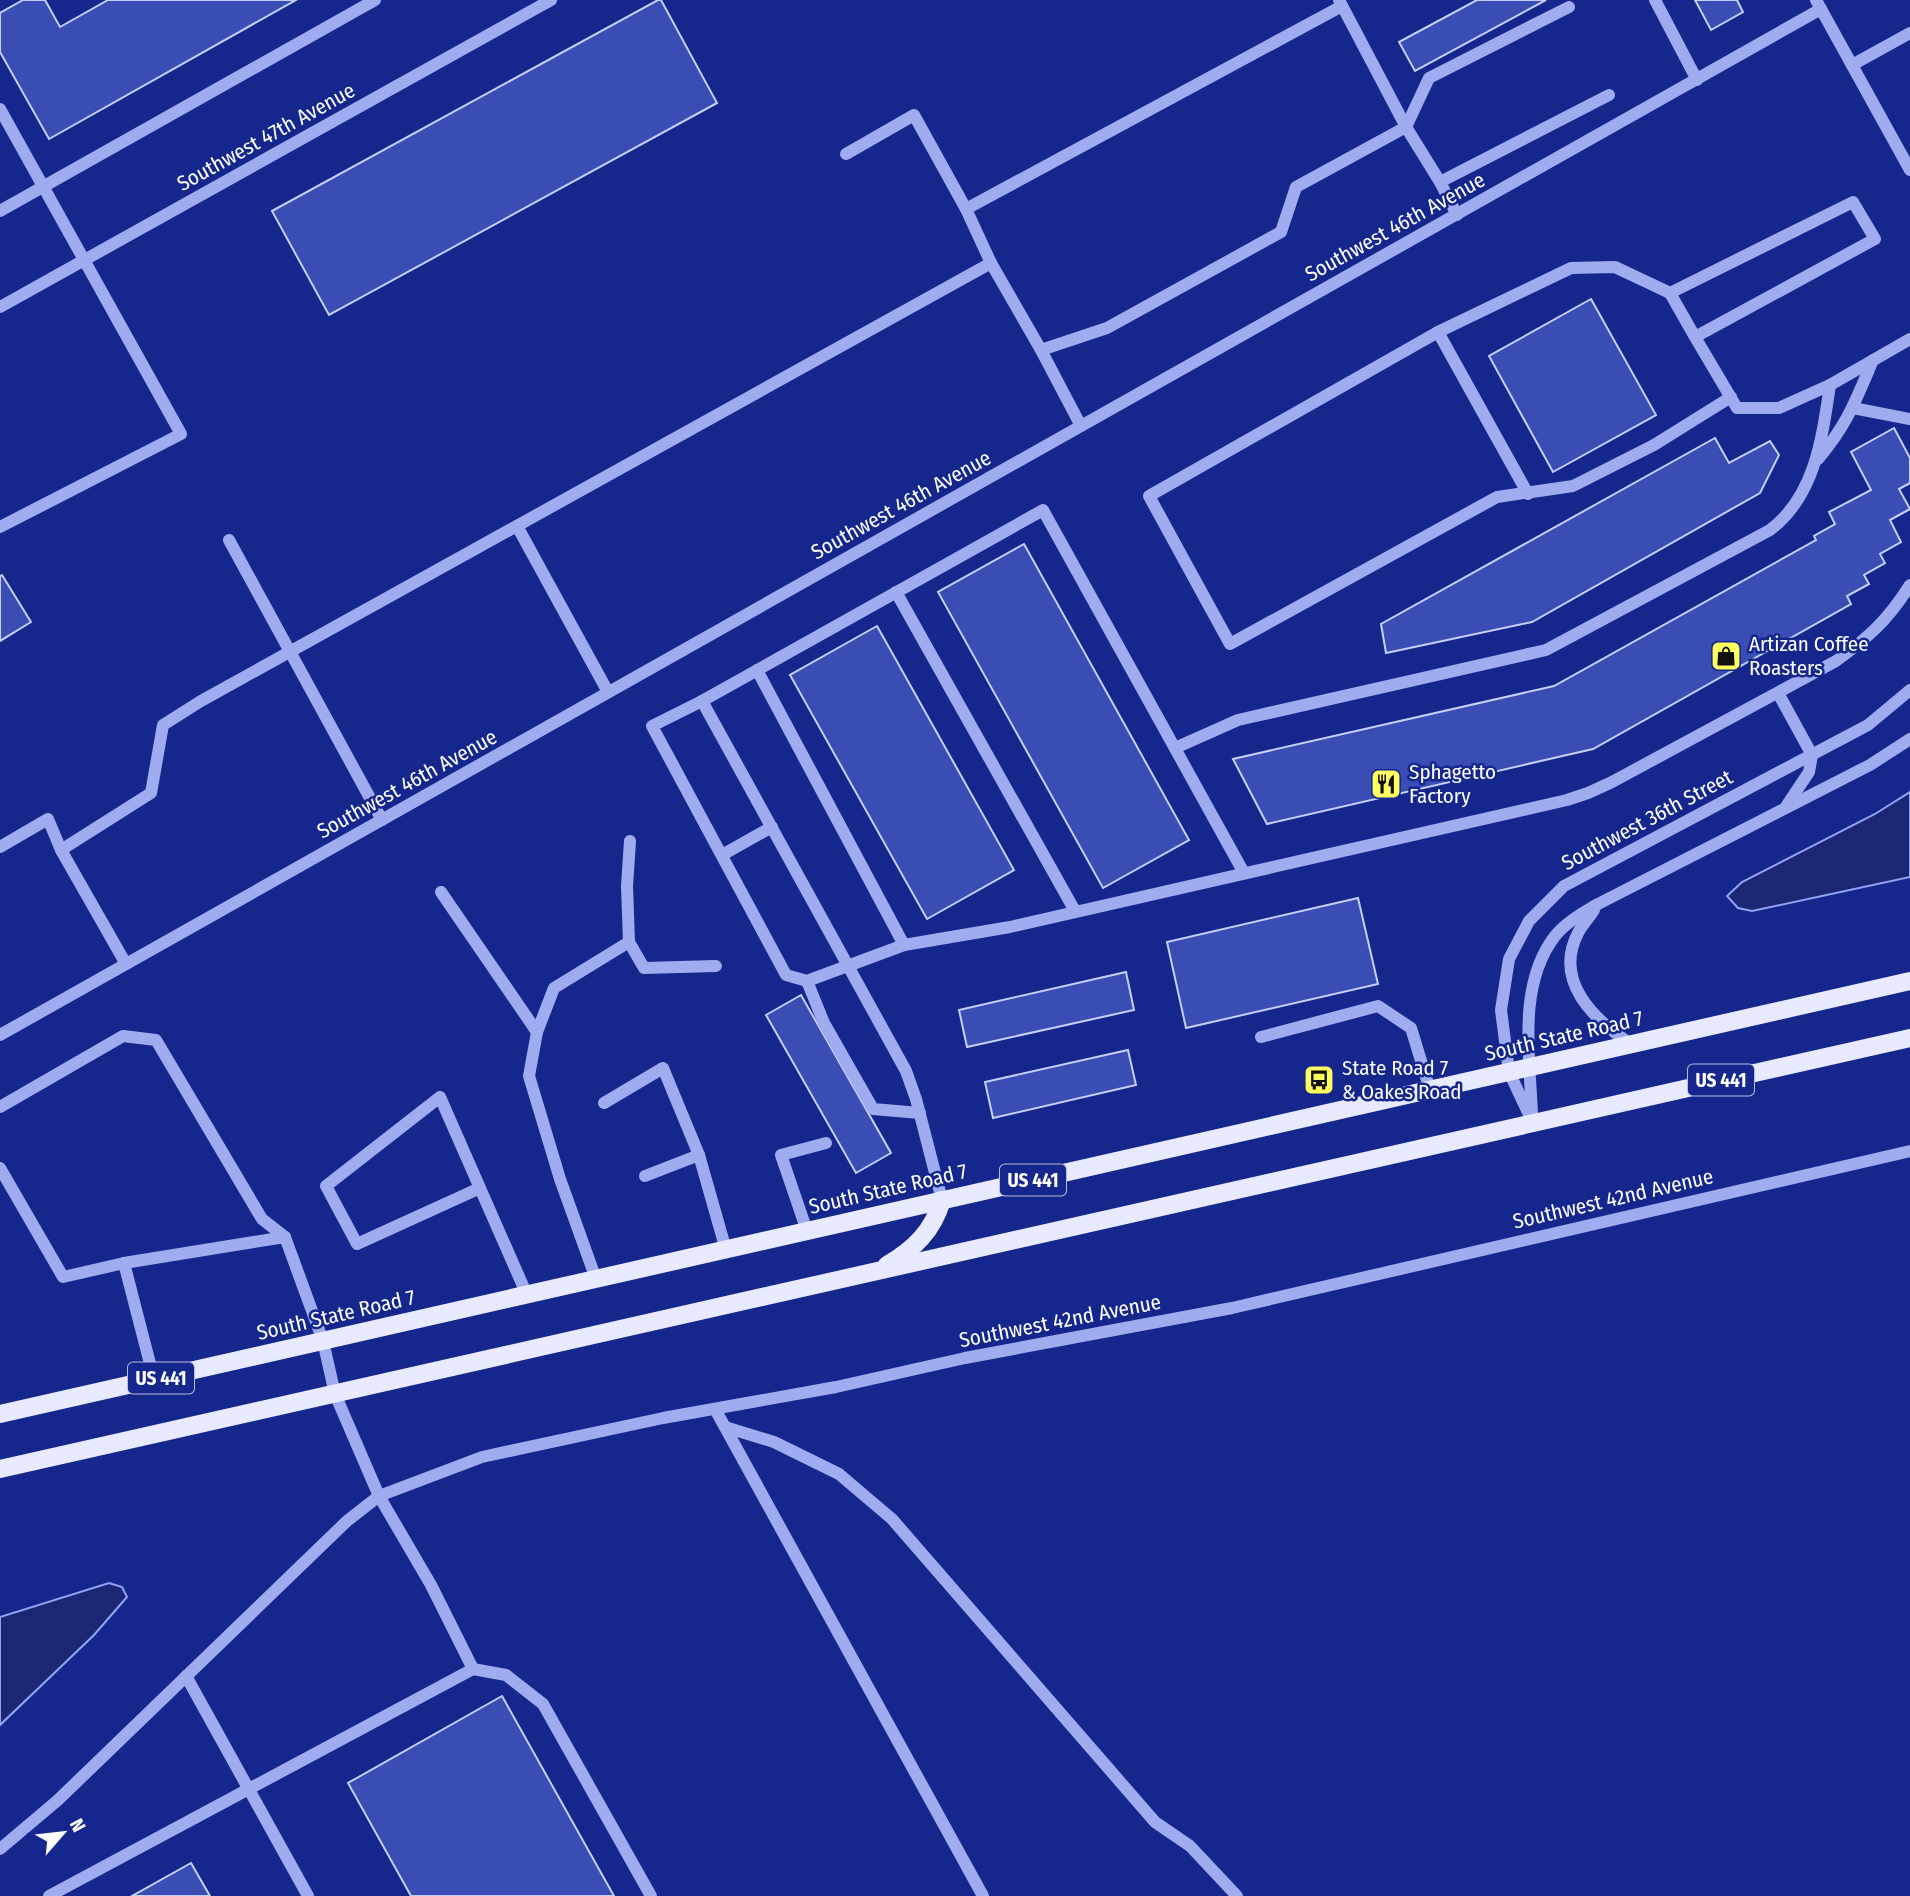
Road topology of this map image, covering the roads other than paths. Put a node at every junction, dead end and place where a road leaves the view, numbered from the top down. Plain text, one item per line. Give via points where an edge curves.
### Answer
1 (375, 0) edge
2 (551, 0) edge
3 (1655, 0) edge
4 (1341, 3) edge
5 (1818, 5) edge
6 (1569, 7) dead end
7 (1910, 33) edge
8 (1852, 65) junction
9 (1697, 80) junction
10 (1609, 95) dead end
11 (0, 109) edge
12 (1406, 127) junction
13 (846, 154) dead end
14 (1910, 170) edge
15 (1440, 182) junction
16 (44, 187) junction
17 (966, 209) junction
18 (0, 211) edge
19 (1457, 215) junction
20 (84, 260) junction
21 (991, 263) junction
22 (1670, 293) junction
23 (0, 307) edge
24 (1438, 332) junction
25 (1695, 337) junction
26 (1910, 339) edge
27 (1041, 350) junction
28 (1873, 360) junction
29 (1830, 385) junction
30 (1731, 397) junction
31 (1853, 408) junction
32 (1910, 419) edge
33 (1081, 426) junction
34 (1818, 459) junction
35 (1528, 494) junction
36 (517, 526) junction
37 (0, 527) edge
38 (229, 540) dead end
39 (1910, 585) edge
40 (896, 592) junction
41 (290, 652) junction
42 (757, 670) junction
43 (1910, 690) edge
44 (608, 692) junction
45 (1778, 693) junction
46 (702, 701) junction
47 (1910, 739) edge
48 (1175, 748) junction
49 (1811, 755) junction
50 (1785, 808) junction
51 (382, 820) junction
52 (772, 827) junction
53 (631, 841) dead end
54 (0, 847) edge
55 (61, 849) junction
56 (722, 855) junction
57 (1244, 873) junction
58 (441, 892) dead end
59 (1598, 904) junction
60 (1075, 911) junction
61 (629, 942) junction
62 (904, 945) junction
63 (126, 964) junction
64 (716, 966) dead end
65 (849, 966) junction
66 (807, 981) junction
67 (1910, 981) edge
68 (537, 1032) junction
69 (0, 1035) edge
70 (1261, 1037) dead end
71 (1910, 1038) edge
72 (1631, 1044) junction
73 (1530, 1067) junction
74 (1509, 1072) junction
75 (1430, 1090) junction
76 (604, 1102) dead end
77 (0, 1107) edge
78 (920, 1113) junction
79 (1533, 1123) junction
80 (826, 1143) dead end
81 (1910, 1151) edge
82 (699, 1155) junction
83 (0, 1168) edge
84 (645, 1175) dead end
85 (480, 1188) junction
86 (942, 1200) junction
87 (807, 1231) junction
88 (285, 1237) junction
89 (726, 1250) junction
90 (124, 1263) junction
91 (875, 1272) junction
92 (596, 1279) junction
93 (527, 1295) junction
94 (323, 1341) junction
95 (154, 1379) junction
96 (335, 1394) junction
97 (715, 1409) junction
98 (0, 1414) edge
99 (725, 1427) junction
100 (0, 1469) edge
101 (379, 1496) junction
102 (473, 1669) junction
103 (186, 1676) junction
104 (250, 1788) junction
105 (0, 1849) edge
106 (49, 1896) edge
107 (309, 1896) edge
108 (651, 1896) edge
109 (983, 1896) edge
110 (1237, 1896) edge

1 - 16 street
2 - 20 street, Southwest 47th Avenue
3 - 9 street
4 - 12 street
4 - 17 street
5 - 8 street
5 - 9 street, Southwest 46th Avenue
6 - 12 street via 1429,78
7 - 8 street
8 - 14 street
9 - 19 street, Southwest 46th Avenue
10 - 15 street
11 - 16 street
12 - 15 street
12 - 27 street via 1296,187 1281,232 1107,328
13 - 17 street via 914,115
15 - 19 street
16 - 18 street
16 - 20 street
17 - 21 street
19 - 33 street, Southwest 46th Avenue
20 - 23 street, Southwest 47th Avenue
20 - 37 street via 181,434
21 - 27 street
21 - 36 street
22 - 24 street via 1615,267 1571,268
22 - 25 street
22 - 25 street via 1853,202 1875,239
24 - 35 street
24 - 35 street via 1149,496 1230,644 1497,497
25 - 30 street
26 - 28 street
27 - 33 street
28 - 29 street
28 - 31 street
29 - 30 street via 1779,408 1737,408
29 - 34 street
30 - 35 street via 1654,445 1573,486
31 - 32 street
31 - 34 street
33 - 44 street, Southwest 46th Avenue
34 - 48 street via 1790,513 1770,530 1546,649 1238,720
36 - 41 street
36 - 44 street
38 - 41 street
39 - 45 street via 1871,635 1836,661
40 - 42 street
40 - 48 street via 1043,510
40 - 60 street
41 - 51 street
41 - 55 street via 163,724 151,793
42 - 46 street
42 - 62 street
43 - 49 street, Southwest 36th Street via 1868,725
44 - 51 street, Southwest 46th Avenue
45 - 49 street
45 - 57 street via 1588,793
46 - 52 street
46 - 56 street via 652,726
47 - 50 street
48 - 57 street
49 - 50 street via 1809,772
49 - 74 street, Southwest 36th Street via 1564,886 1529,921 1509,959 1501,1010
50 - 59 street
51 - 63 street, Southwest 46th Avenue
52 - 56 street
52 - 65 street
53 - 61 street
54 - 55 street via 48,820
55 - 63 street
56 - 66 street via 786,975
57 - 60 street
58 - 68 street
59 - 72 street via 1578,933 1571,972 1587,1007
59 - 73 street via 1569,922 1542,959 1528,1019
60 - 62 street
61 - 64 street via 644,968
61 - 68 street via 554,988
62 - 65 street
63 - 69 street, Southwest 46th Avenue
65 - 66 street
65 - 78 street via 906,1071
66 - 78 street via 824,1023 873,1109
67 - 72 main road, South State Road 7 / US 441
68 - 92 street via 529,1076
70 - 75 street via 1378,1006 1411,1028
71 - 79 main road, US 441
72 - 73 main road, South State Road 7 / US 441
73 - 74 main road, South State Road 7 / US 441
73 - 79 street
74 - 75 main road, South State Road 7 / US 441
74 - 79 street, Southwest 36th Street
75 - 86 main road, South State Road 7 / US 441
76 - 82 street via 663,1068
77 - 88 street via 123,1036 156,1040 262,1219
78 - 86 street
79 - 91 main road, US 441
80 - 87 street via 781,1156
81 - 97 street, Southwest 42nd Avenue via 1232,1308
82 - 84 street
82 - 89 street
83 - 90 street via 63,1278
85 - 85 street via 440,1097 326,1186 357,1244
85 - 93 street
86 - 87 main road, South State Road 7 / US 441
86 - 91 main road via 924,1237
87 - 89 main road, South State Road 7 / US 441
88 - 90 street
88 - 94 street
89 - 92 main road, South State Road 7 / US 441
90 - 95 street
91 - 96 main road, US 441
92 - 93 main road, South State Road 7 / US 441
93 - 94 main road, South State Road 7 / US 441
94 - 95 main road, South State Road 7 / US 441
94 - 96 street
95 - 98 main road, South State Road 7 / US 441
96 - 100 main road, US 441
96 - 101 street
97 - 99 street
97 - 101 street, Southwest 42nd Avenue via 482,1457
99 - 109 street
99 - 110 street via 774,1442 839,1474 892,1519 1155,1822 1190,1846
101 - 102 street
101 - 103 street, Southwest 42nd Avenue via 347,1521
102 - 104 street
102 - 108 street via 506,1675 542,1704
103 - 104 street
103 - 105 street, Southwest 42nd Avenue via 58,1800
104 - 106 street
104 - 107 street

